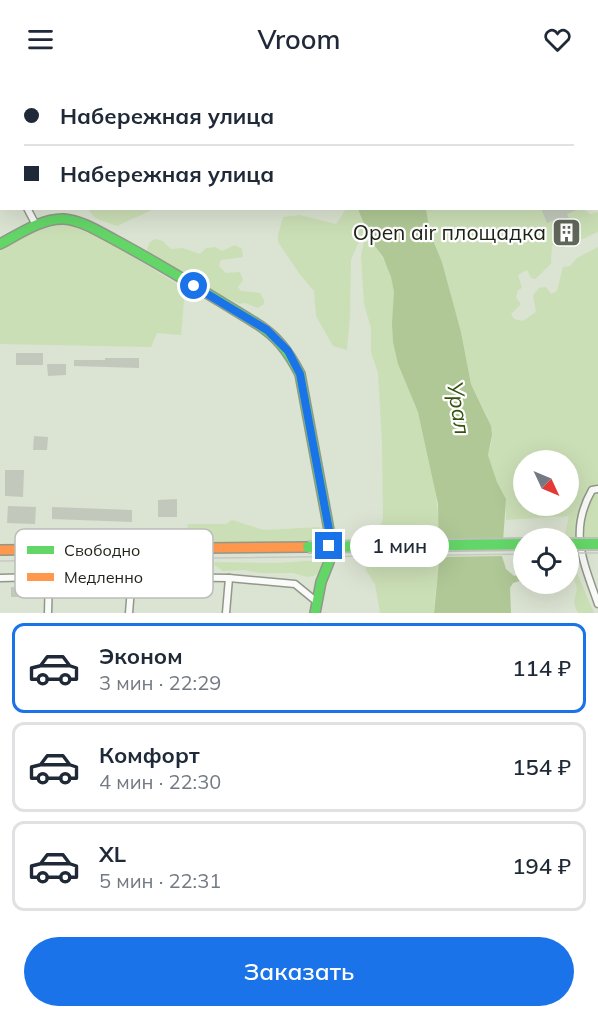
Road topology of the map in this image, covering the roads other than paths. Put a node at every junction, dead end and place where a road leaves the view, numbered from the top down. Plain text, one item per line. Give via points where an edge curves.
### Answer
1 (28, 210) edge
2 (36, 225) junction
3 (0, 244) edge
4 (598, 489) edge
5 (513, 544) edge
6 (579, 544) edge
7 (598, 544) edge
8 (213, 548) edge
9 (0, 550) edge
10 (15, 550) edge
11 (0, 578) edge
12 (15, 578) edge
13 (213, 578) edge
14 (229, 578) junction
15 (48, 598) edge
16 (130, 598) edge
17 (598, 604) edge
18 (316, 608) edge
19 (48, 613) edge
20 (129, 613) edge
21 (226, 613) edge

1 - 2 street
2 - 3 main road
2 - 18 main road via 66,218 99,230 267,330 288,351 300,374 329,530 329,562
4 - 17 street via 592,490 580,518 580,552
5 - 8 main road, bridge
6 - 7 main road, bridge
9 - 10 main road, bridge
11 - 12 street
13 - 14 street
14 - 18 street via 295,585
14 - 21 street
15 - 19 street
16 - 20 street

